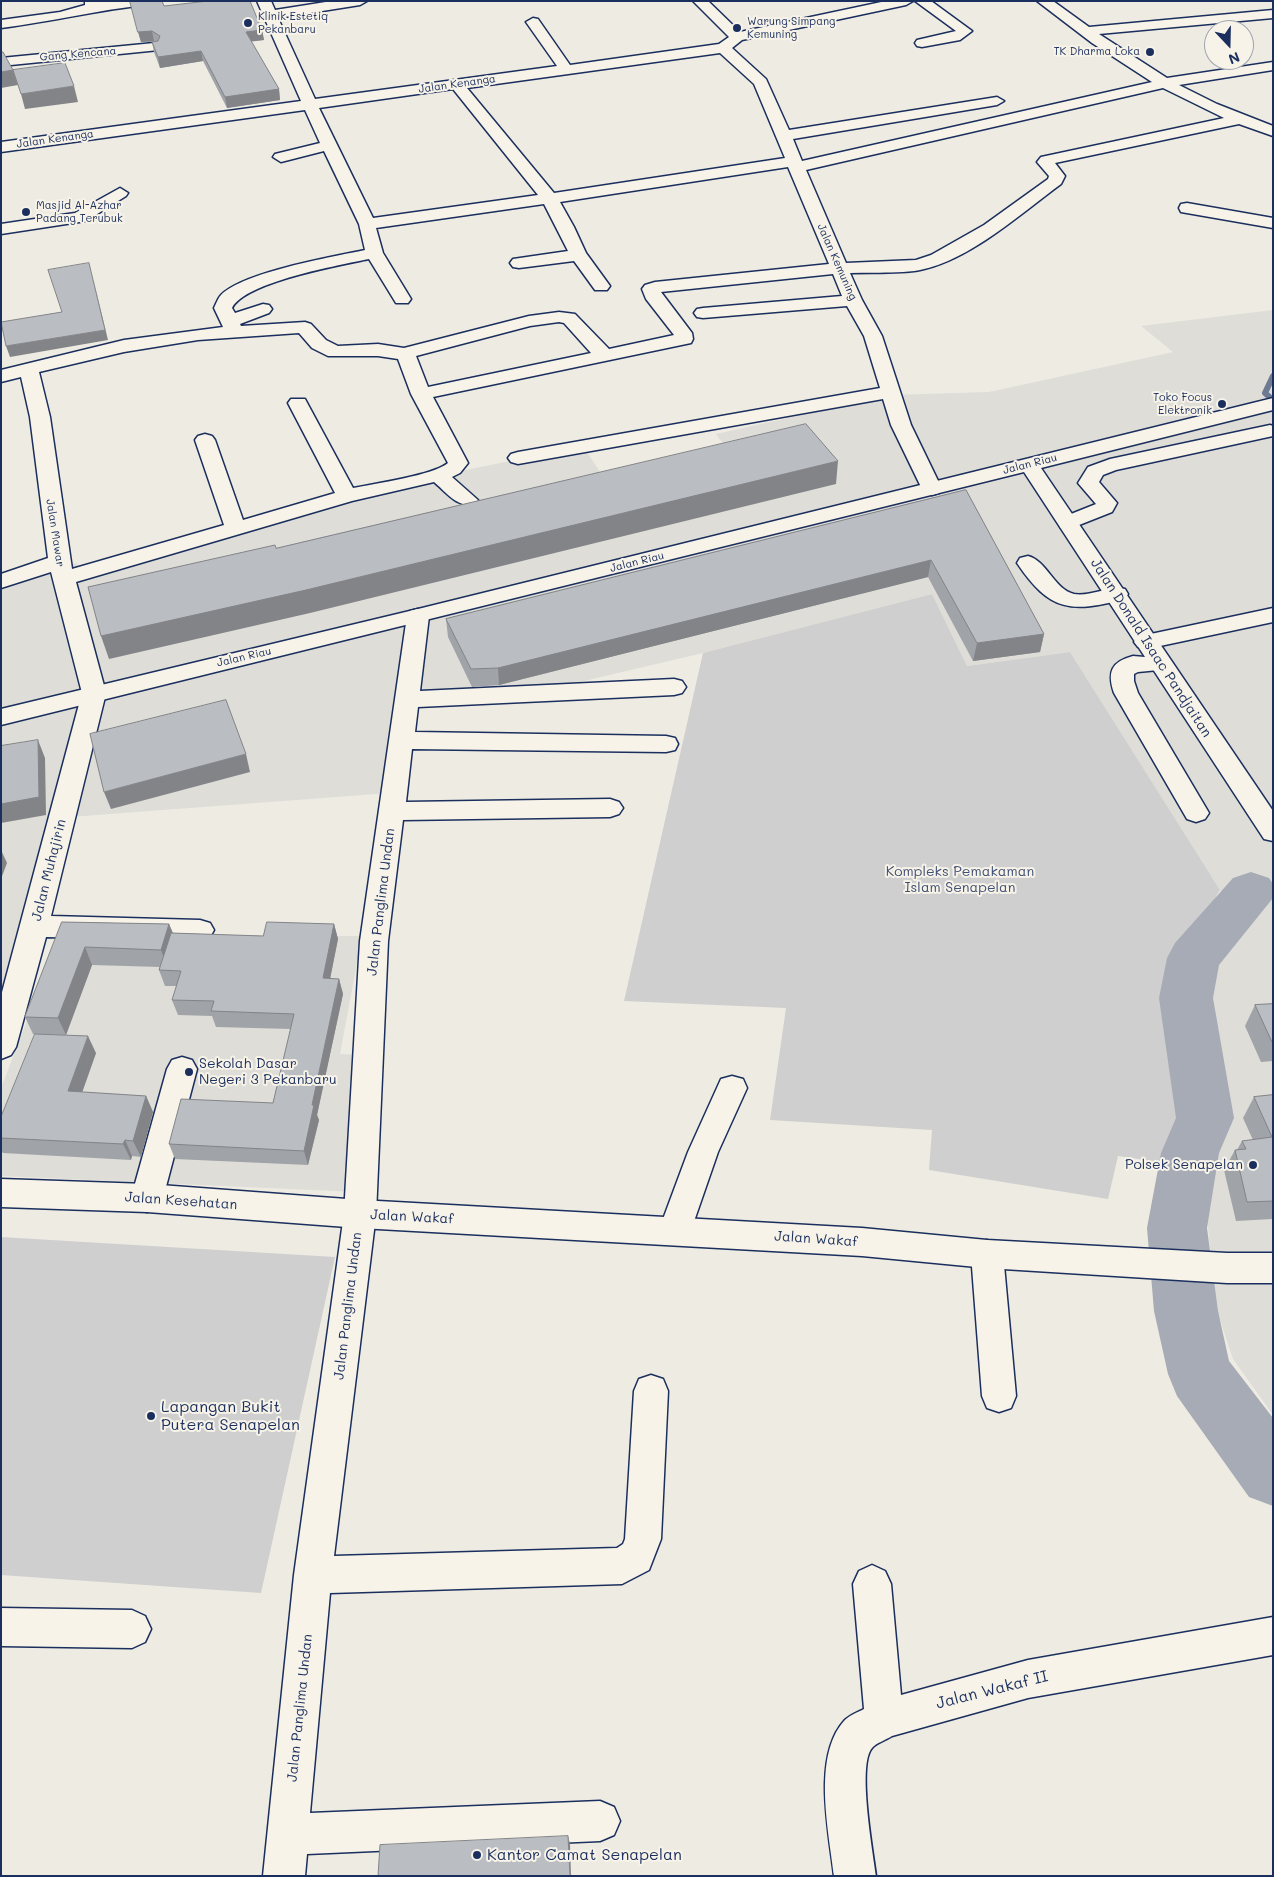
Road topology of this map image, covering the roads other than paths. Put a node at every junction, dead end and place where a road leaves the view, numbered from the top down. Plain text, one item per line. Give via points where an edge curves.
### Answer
1 (146, 1) edge
2 (264, 1) edge
3 (360, 1) edge
4 (700, 1) edge
5 (830, 1) edge
6 (906, 1) edge
7 (922, 1) edge
8 (1044, 1) edge
9 (92, 4) edge
10 (846, 13) junction
11 (1273, 14) edge
12 (270, 15) junction
13 (533, 22) dead end
14 (1, 24) edge
15 (1086, 32) junction
16 (738, 36) junction
17 (922, 43) dead end
18 (154, 47) edge
19 (723, 48) junction
20 (1, 62) edge
21 (1273, 66) edge
22 (566, 69) junction
23 (1165, 83) junction
24 (456, 84) junction
25 (996, 101) dead end
26 (310, 104) junction
27 (1238, 120) junction
28 (1273, 131) edge
29 (783, 136) junction
30 (329, 145) junction
31 (1, 146) edge
32 (281, 157) dead end
33 (794, 164) junction
34 (120, 193) dead end
35 (548, 198) junction
36 (1187, 208) dead end
37 (1273, 223) edge
38 (368, 224) junction
39 (1, 229) edge
40 (374, 253) junction
41 (578, 255) junction
42 (519, 263) dead end
43 (840, 268) junction
44 (601, 286) dead end
45 (402, 299) dead end
46 (853, 300) junction
47 (263, 309) dead end
48 (703, 313) dead end
49 (232, 326) junction
50 (404, 354) junction
51 (604, 355) junction
52 (29, 370) junction
53 (1, 376) edge
54 (889, 392) junction
55 (422, 394) junction
56 (298, 403) dead end
57 (1260, 407) edge
58 (1271, 432) edge
59 (205, 440) dead end
60 (518, 458) dead end
61 (1029, 464) junction
62 (438, 475) junction
63 (932, 488) junction
64 (347, 496) junction
65 (468, 500) dead end
66 (1069, 523) junction
67 (236, 529) junction
68 (1028, 563) dead end
69 (61, 570) junction
70 (1, 580) edge
71 (1118, 594) junction
72 (1273, 615) edge
73 (418, 616) junction
74 (1146, 642) junction
75 (1161, 664) junction
76 (674, 687) dead end
77 (94, 693) junction
78 (407, 700) junction
79 (1, 716) edge
80 (402, 740) junction
81 (666, 744) dead end
82 (610, 808) dead end
83 (392, 811) junction
84 (1196, 813) dead end
85 (1273, 832) edge
86 (35, 926) junction
87 (200, 930) dead end
88 (1, 1047) edge
89 (182, 1070) dead end
90 (732, 1088) dead end
91 (1, 1193) edge
92 (147, 1198) junction
93 (360, 1214) junction
94 (674, 1230) junction
95 (987, 1254) junction
96 (1273, 1268) edge
97 (651, 1391) dead end
98 (999, 1396) dead end
99 (314, 1575) junction
100 (872, 1584) dead end
101 (1, 1626) edge
102 (132, 1628) dead end
103 (1273, 1636) edge
104 (884, 1719) junction
105 (600, 1821) dead end
106 (288, 1834) junction
107 (284, 1876) edge
108 (855, 1876) edge

1 - 9 street
2 - 12 street
3 - 12 street
4 - 16 street
5 - 10 street
6 - 10 street
7 - 17 street via 966,31 955,37
8 - 15 street
9 - 14 street via 61,16
10 - 16 street
11 - 15 street
12 - 26 street
13 - 22 street
15 - 23 street
16 - 19 street
18 - 20 street, Gang Kencana
19 - 22 street, Jalan Kenanga
19 - 29 street, Jalan Kemuning via 761,82
21 - 23 street
22 - 24 street, Jalan Kenanga
23 - 27 street
23 - 33 street
24 - 26 street, Jalan Kenanga
24 - 35 street
25 - 29 street
26 - 30 street
26 - 31 street, Jalan Kenanga
27 - 28 street
27 - 43 street via 1048,160 1045,162 1057,176 1056,181 944,256 918,265
29 - 33 street, Jalan Kemuning
30 - 32 street
30 - 38 street
33 - 35 street
33 - 43 street, Jalan Kemuning
34 - 39 street via 80,217
35 - 38 street
35 - 41 street
36 - 37 street
38 - 40 street
40 - 45 street
40 - 49 street via 316,266 242,290 228,298 223,308
41 - 42 street
41 - 44 street
43 - 46 street, Jalan Kemuning
43 - 51 street via 655,287 651,289 655,300 683,333 684,339
46 - 48 street
46 - 54 street, Jalan Kemuning via 873,336
47 - 49 street
49 - 50 street via 300,327 305,328 319,344 335,352 378,350
49 - 52 street via 124,346
50 - 51 street via 529,321 559,317 569,318
50 - 55 street via 410,360
51 - 55 street
52 - 53 street
52 - 69 street, Jalan Mawar via 40,417
54 - 60 street
54 - 63 street, Jalan Kemuning via 901,425
55 - 62 street via 458,462 453,469
56 - 64 street
57 - 58 street
57 - 61 street, Jalan Riau
58 - 66 street via 1110,465 1095,471 1088,483 1107,503 1106,508
59 - 67 street
61 - 63 street, Jalan Riau
61 - 66 street, Jalan Donald Isaac Pandjaitan
62 - 64 street
62 - 65 street
63 - 73 street, Jalan Riau
64 - 67 street
66 - 71 street, Jalan Donald Isaac Pandjaitan
67 - 69 street
68 - 71 street via 1063,599 1087,601
69 - 70 street
69 - 77 street, Jalan Mawar
71 - 74 street, Jalan Donald Isaac Pandjaitan
72 - 74 street
73 - 77 street, Jalan Riau
73 - 78 street, Jalan Panglima Undan
74 - 75 street, Jalan Donald Isaac Pandjaitan
75 - 84 street via 1133,664 1123,670 1122,681
75 - 85 street, Jalan Donald Isaac Pandjaitan
76 - 78 street
77 - 79 street, Jalan Riau
77 - 86 street, Jalan Muhajirin
78 - 80 street, Jalan Panglima Undan
80 - 81 street
80 - 83 street, Jalan Panglima Undan
82 - 83 street
83 - 93 street, Jalan Panglima Undan via 374,941
86 - 87 street
86 - 88 street, Jalan Muhajirin
89 - 92 street
90 - 94 street via 703,1152
91 - 92 street, Jalan Kesehatan
92 - 93 street, Jalan Kesehatan
93 - 94 street, Jalan Wakaf
93 - 99 street, Jalan Panglima Undan
94 - 95 street, Jalan Wakaf
95 - 96 street, Jalan Wakaf
95 - 98 street
97 - 99 street via 642,1539 636,1557 622,1566
99 - 106 street, Jalan Panglima Undan
100 - 104 street
101 - 102 street
103 - 104 street, Jalan Wakaf II via 1028,1679
104 - 108 street, Jalan Wakaf II via 858,1734 848,1755 846,1802
105 - 106 street
106 - 107 street, Jalan Panglima Undan

